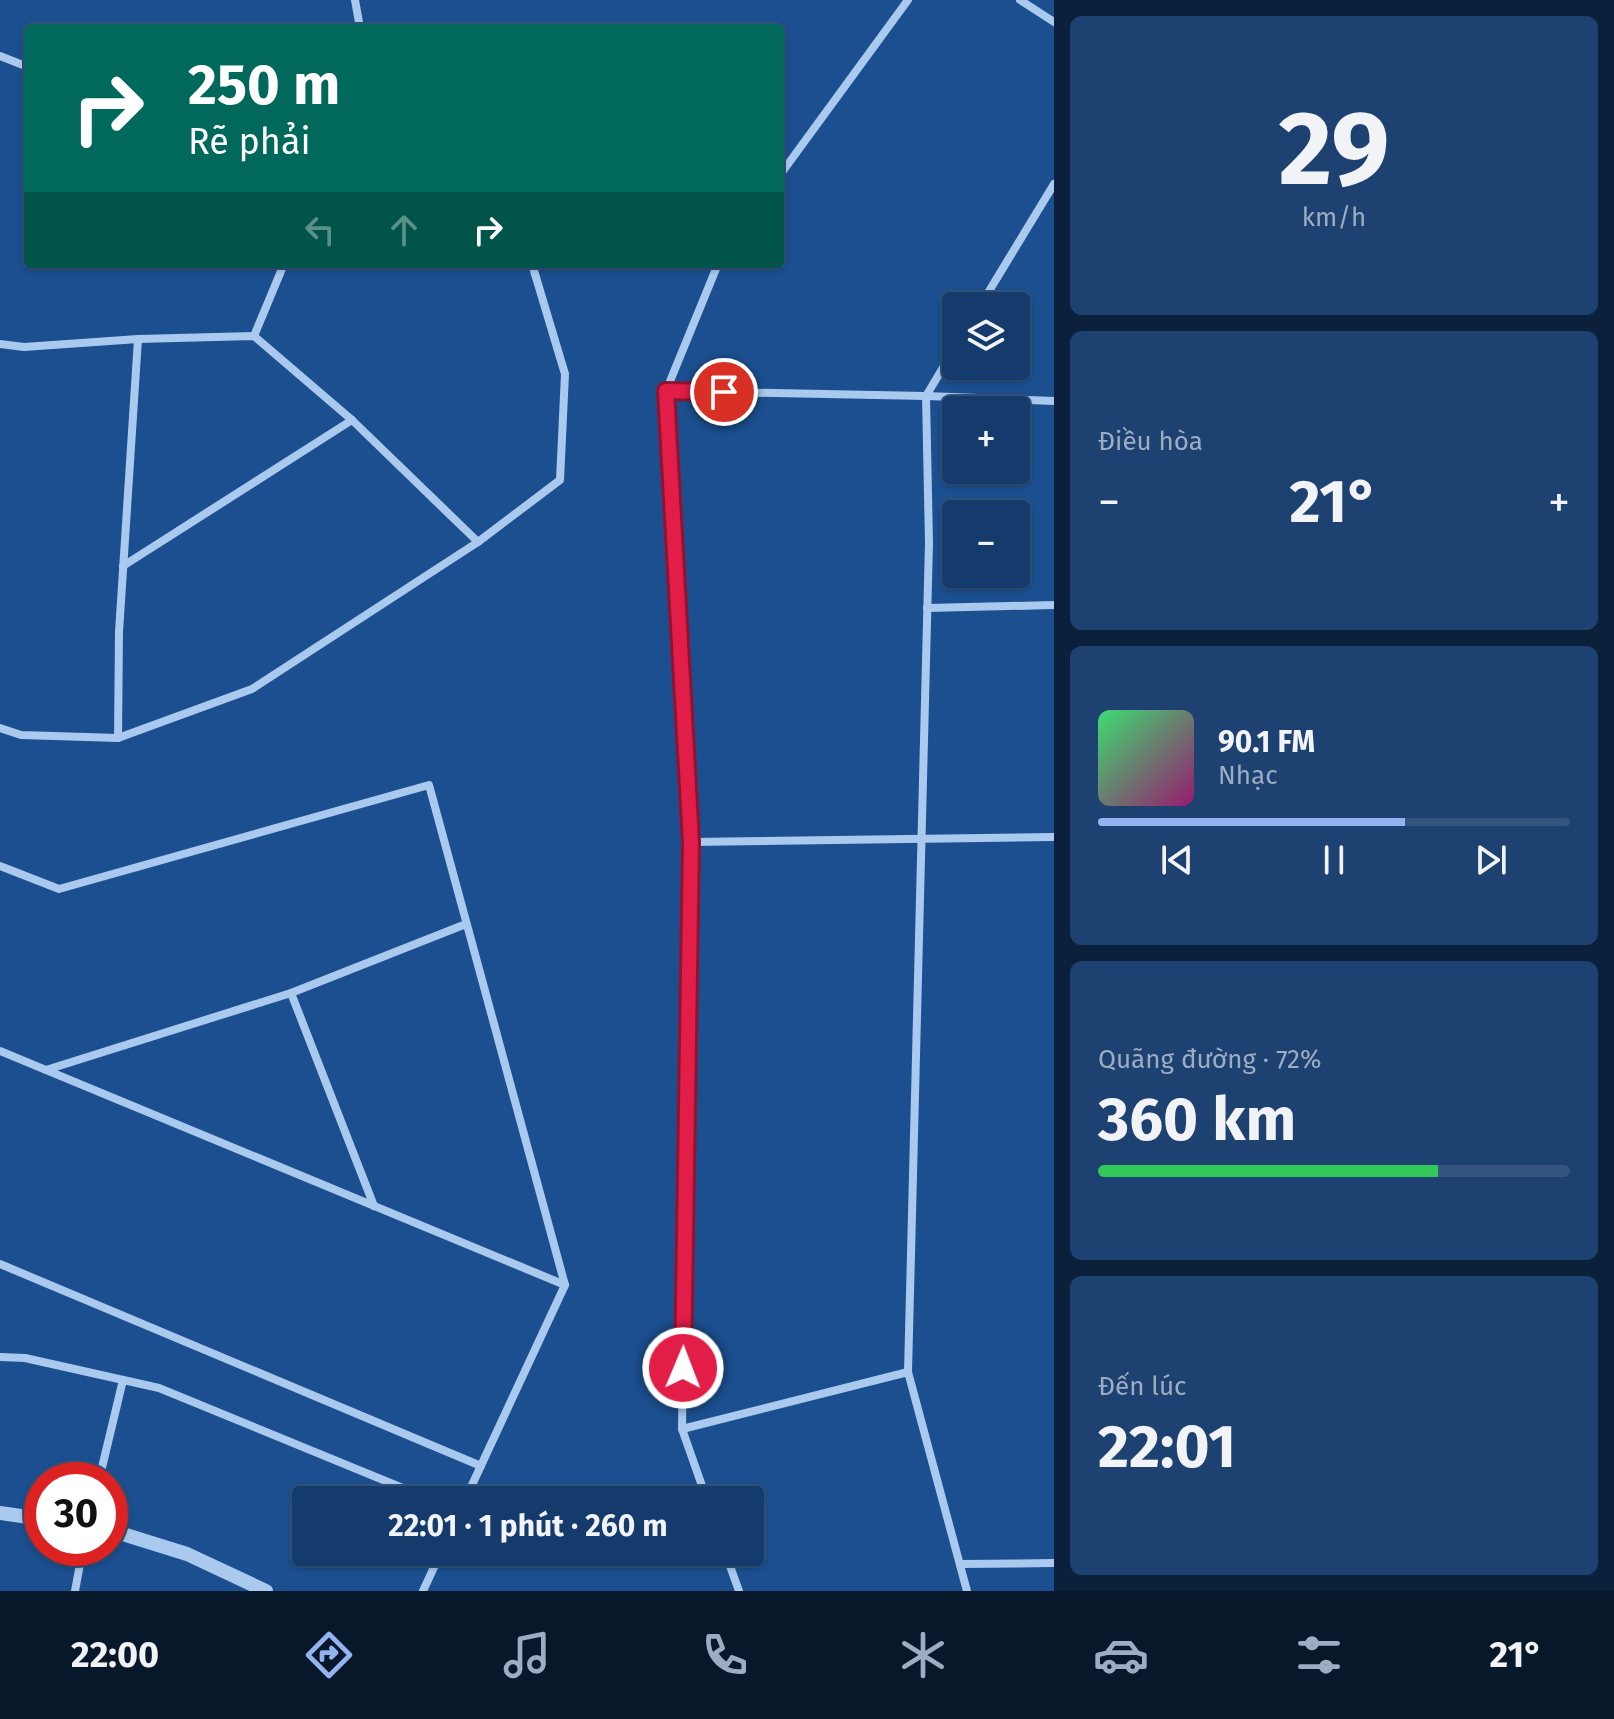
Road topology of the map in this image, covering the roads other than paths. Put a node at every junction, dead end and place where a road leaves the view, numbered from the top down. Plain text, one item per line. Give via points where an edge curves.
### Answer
1 (355, 0) edge
2 (908, 0) edge
3 (1020, 0) edge
4 (1054, 22) edge
5 (359, 24) edge
6 (0, 56) edge
7 (24, 65) edge
8 (784, 170) edge
9 (1054, 184) edge
10 (282, 268) edge
11 (533, 268) edge
12 (716, 268) edge
13 (988, 292) edge
14 (254, 336) junction
15 (138, 339) junction
16 (0, 344) edge
17 (942, 369) edge
18 (666, 391) junction
19 (926, 396) junction
20 (1054, 401) edge
21 (352, 420) junction
22 (478, 542) junction
23 (123, 566) junction
24 (1054, 605) edge
25 (927, 608) junction
26 (0, 728) edge
27 (118, 738) junction
28 (1054, 837) edge
29 (921, 838) junction
30 (691, 842) junction
31 (0, 866) edge
32 (466, 924) junction
33 (291, 993) junction
34 (0, 1051) edge
35 (46, 1070) junction
36 (374, 1206) junction
37 (0, 1264) edge
38 (565, 1285) junction
39 (0, 1357) edge
40 (908, 1372) junction
41 (123, 1380) junction
42 (682, 1429) junction
43 (103, 1462) edge
44 (481, 1466) junction
45 (398, 1486) edge
46 (472, 1486) edge
47 (702, 1486) edge
48 (0, 1513) edge
49 (24, 1516) edge
50 (128, 1536) edge
51 (1054, 1563) edge
52 (960, 1564) junction
53 (80, 1566) edge
54 (435, 1566) edge
55 (730, 1566) edge
56 (75, 1591) edge
57 (266, 1591) edge
58 (423, 1591) edge
59 (739, 1591) edge
60 (967, 1591) edge

1 - 5 street
2 - 8 street
3 - 4 street
6 - 7 street
9 - 13 street
10 - 14 street
11 - 22 street via 565,374 560,480
12 - 18 street
14 - 15 street
14 - 21 street
15 - 16 street
15 - 23 street
17 - 19 street
18 - 19 street
18 - 30 street
19 - 20 street
19 - 25 street
21 - 22 street
21 - 23 street
22 - 27 street via 252,689
23 - 27 street
24 - 25 street
25 - 29 street
26 - 27 street via 21,735
28 - 29 street
29 - 30 street
29 - 40 street
30 - 42 street
31 - 32 street via 59,889 429,785
32 - 33 street
32 - 38 street
33 - 35 street
33 - 36 street
34 - 35 street
35 - 36 street
36 - 38 street
37 - 44 street
38 - 44 street
39 - 41 street
40 - 42 street
40 - 52 street
41 - 43 street
41 - 45 street via 159,1388
42 - 47 street
44 - 46 street
48 - 49 street
50 - 57 street via 187,1554
51 - 52 street
52 - 60 street
53 - 56 street
54 - 58 street
55 - 59 street

